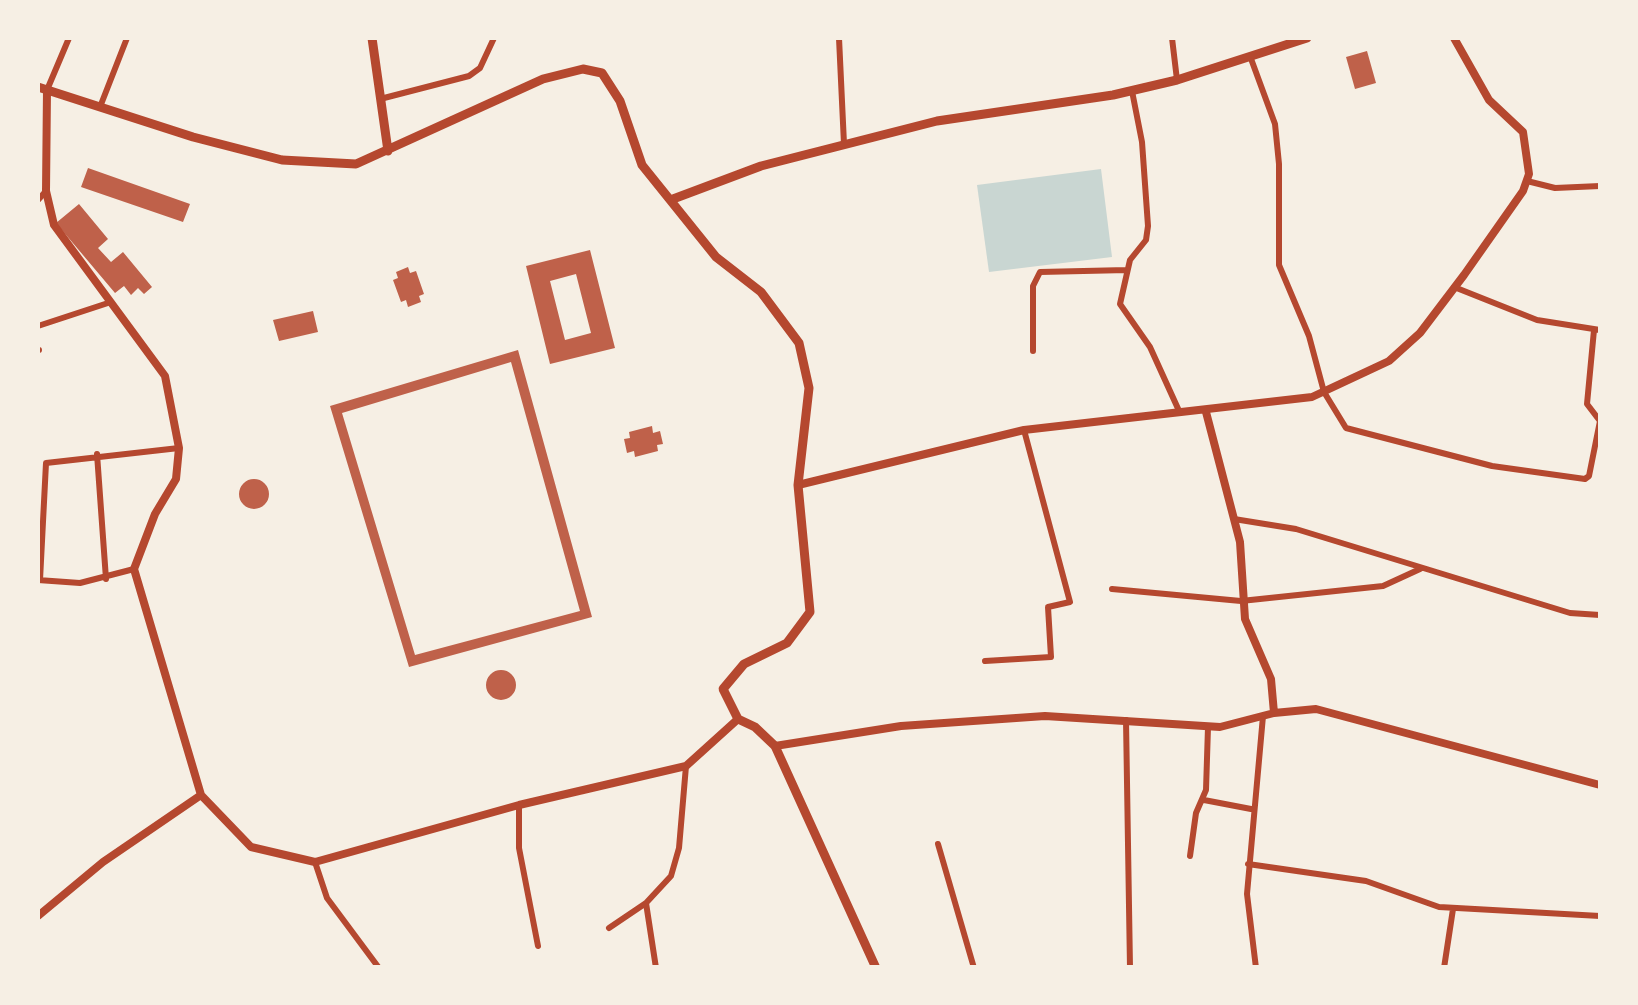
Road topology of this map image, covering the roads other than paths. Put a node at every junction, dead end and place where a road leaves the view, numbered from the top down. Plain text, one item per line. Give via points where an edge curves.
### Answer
1 (69, 38) edge
2 (127, 38) edge
3 (372, 38) edge
4 (494, 38) edge
5 (839, 38) edge
6 (1172, 38) edge
7 (1307, 38) edge
8 (1454, 38) edge
9 (1250, 56) junction
10 (1178, 80) junction
11 (42, 89) edge
12 (1132, 90) junction
13 (384, 98) junction
14 (100, 107) junction
15 (844, 144) junction
16 (388, 152) junction
17 (1527, 181) junction
18 (1600, 186) edge
19 (46, 192) junction
20 (672, 199) junction
21 (38, 200) edge
22 (1127, 270) junction
23 (1454, 287) junction
24 (108, 303) junction
25 (38, 326) edge
26 (1597, 330) edge
27 (1033, 351) dead end
28 (1324, 392) junction
29 (1206, 412) junction
30 (1180, 414) junction
31 (1024, 430) junction
32 (179, 448) junction
33 (97, 454) junction
34 (798, 485) junction
35 (1234, 519) junction
36 (1420, 568) junction
37 (134, 569) junction
38 (106, 579) junction
39 (38, 580) edge
40 (1112, 589) dead end
41 (1241, 601) junction
42 (1600, 615) edge
43 (985, 661) dead end
44 (1274, 713) junction
45 (1263, 716) junction
46 (738, 719) junction
47 (1126, 720) junction
48 (1208, 726) junction
49 (775, 746) junction
50 (686, 766) junction
51 (1600, 785) edge
52 (201, 795) junction
53 (1204, 800) junction
54 (518, 806) junction
55 (1251, 809) junction
56 (938, 844) dead end
57 (1190, 856) dead end
58 (315, 862) junction
59 (1248, 864) junction
60 (646, 904) junction
61 (1453, 909) junction
62 (38, 914) edge
63 (1600, 916) edge
64 (609, 928) dead end
65 (538, 946) dead end
66 (379, 968) edge
67 (656, 968) edge
68 (876, 968) edge
69 (974, 968) edge
70 (1130, 968) edge
71 (1256, 968) edge
72 (1444, 968) edge

1 - 11 street
2 - 14 street
3 - 13 main road
4 - 13 street via 469,76
5 - 15 street
6 - 10 street
7 - 9 main road
8 - 17 street via 1490,100 1522,132 1530,157
9 - 10 main road
9 - 28 street via 1275,124 1279,265
10 - 12 main road
11 - 14 main road
11 - 19 street
12 - 15 main road via 937,120
12 - 22 street via 1148,226
13 - 16 main road
14 - 16 main road via 282,160 356,164
15 - 20 main road
16 - 20 main road via 469,109 583,68 602,73 620,101 642,164
17 - 18 street via 1556,188
17 - 23 street
19 - 21 street
19 - 24 street via 54,224
20 - 34 main road via 716,257 761,292 799,343 809,388
22 - 27 street via 1050,270 1035,276
22 - 30 street via 1123,312 1150,347
23 - 26 street via 1537,320
23 - 28 street via 1389,361
24 - 25 street
24 - 32 street via 165,376
26 - 28 street via 1588,404 1600,421 1584,480 1356,433 1338,421
28 - 29 street
29 - 30 street
29 - 35 street
30 - 31 street
31 - 34 street
31 - 43 street via 1070,602 1048,606 1051,657
32 - 33 street
32 - 37 street via 176,480
33 - 38 street
33 - 39 street via 46,463
34 - 46 main road via 810,612 786,643 744,664 724,689
35 - 36 street via 1296,530
35 - 41 street
36 - 41 street via 1383,586
36 - 42 street via 1570,613
37 - 38 street
37 - 52 street
38 - 39 street
40 - 41 street
41 - 44 street via 1271,679
44 - 45 street
44 - 51 street via 1339,713
45 - 48 street
45 - 55 street
46 - 49 main road
46 - 50 street
47 - 48 street
47 - 49 street via 1044,716 901,726
47 - 70 street
48 - 53 street
49 - 68 main road
50 - 54 street
50 - 60 street via 680,848 670,876
52 - 58 street via 251,847
52 - 62 street
53 - 55 street
53 - 57 street
54 - 58 street
54 - 65 street
55 - 59 street
56 - 69 street
58 - 66 street via 327,898
59 - 61 street via 1366,880
59 - 71 street
60 - 64 street
60 - 67 street
61 - 63 street
61 - 72 street

